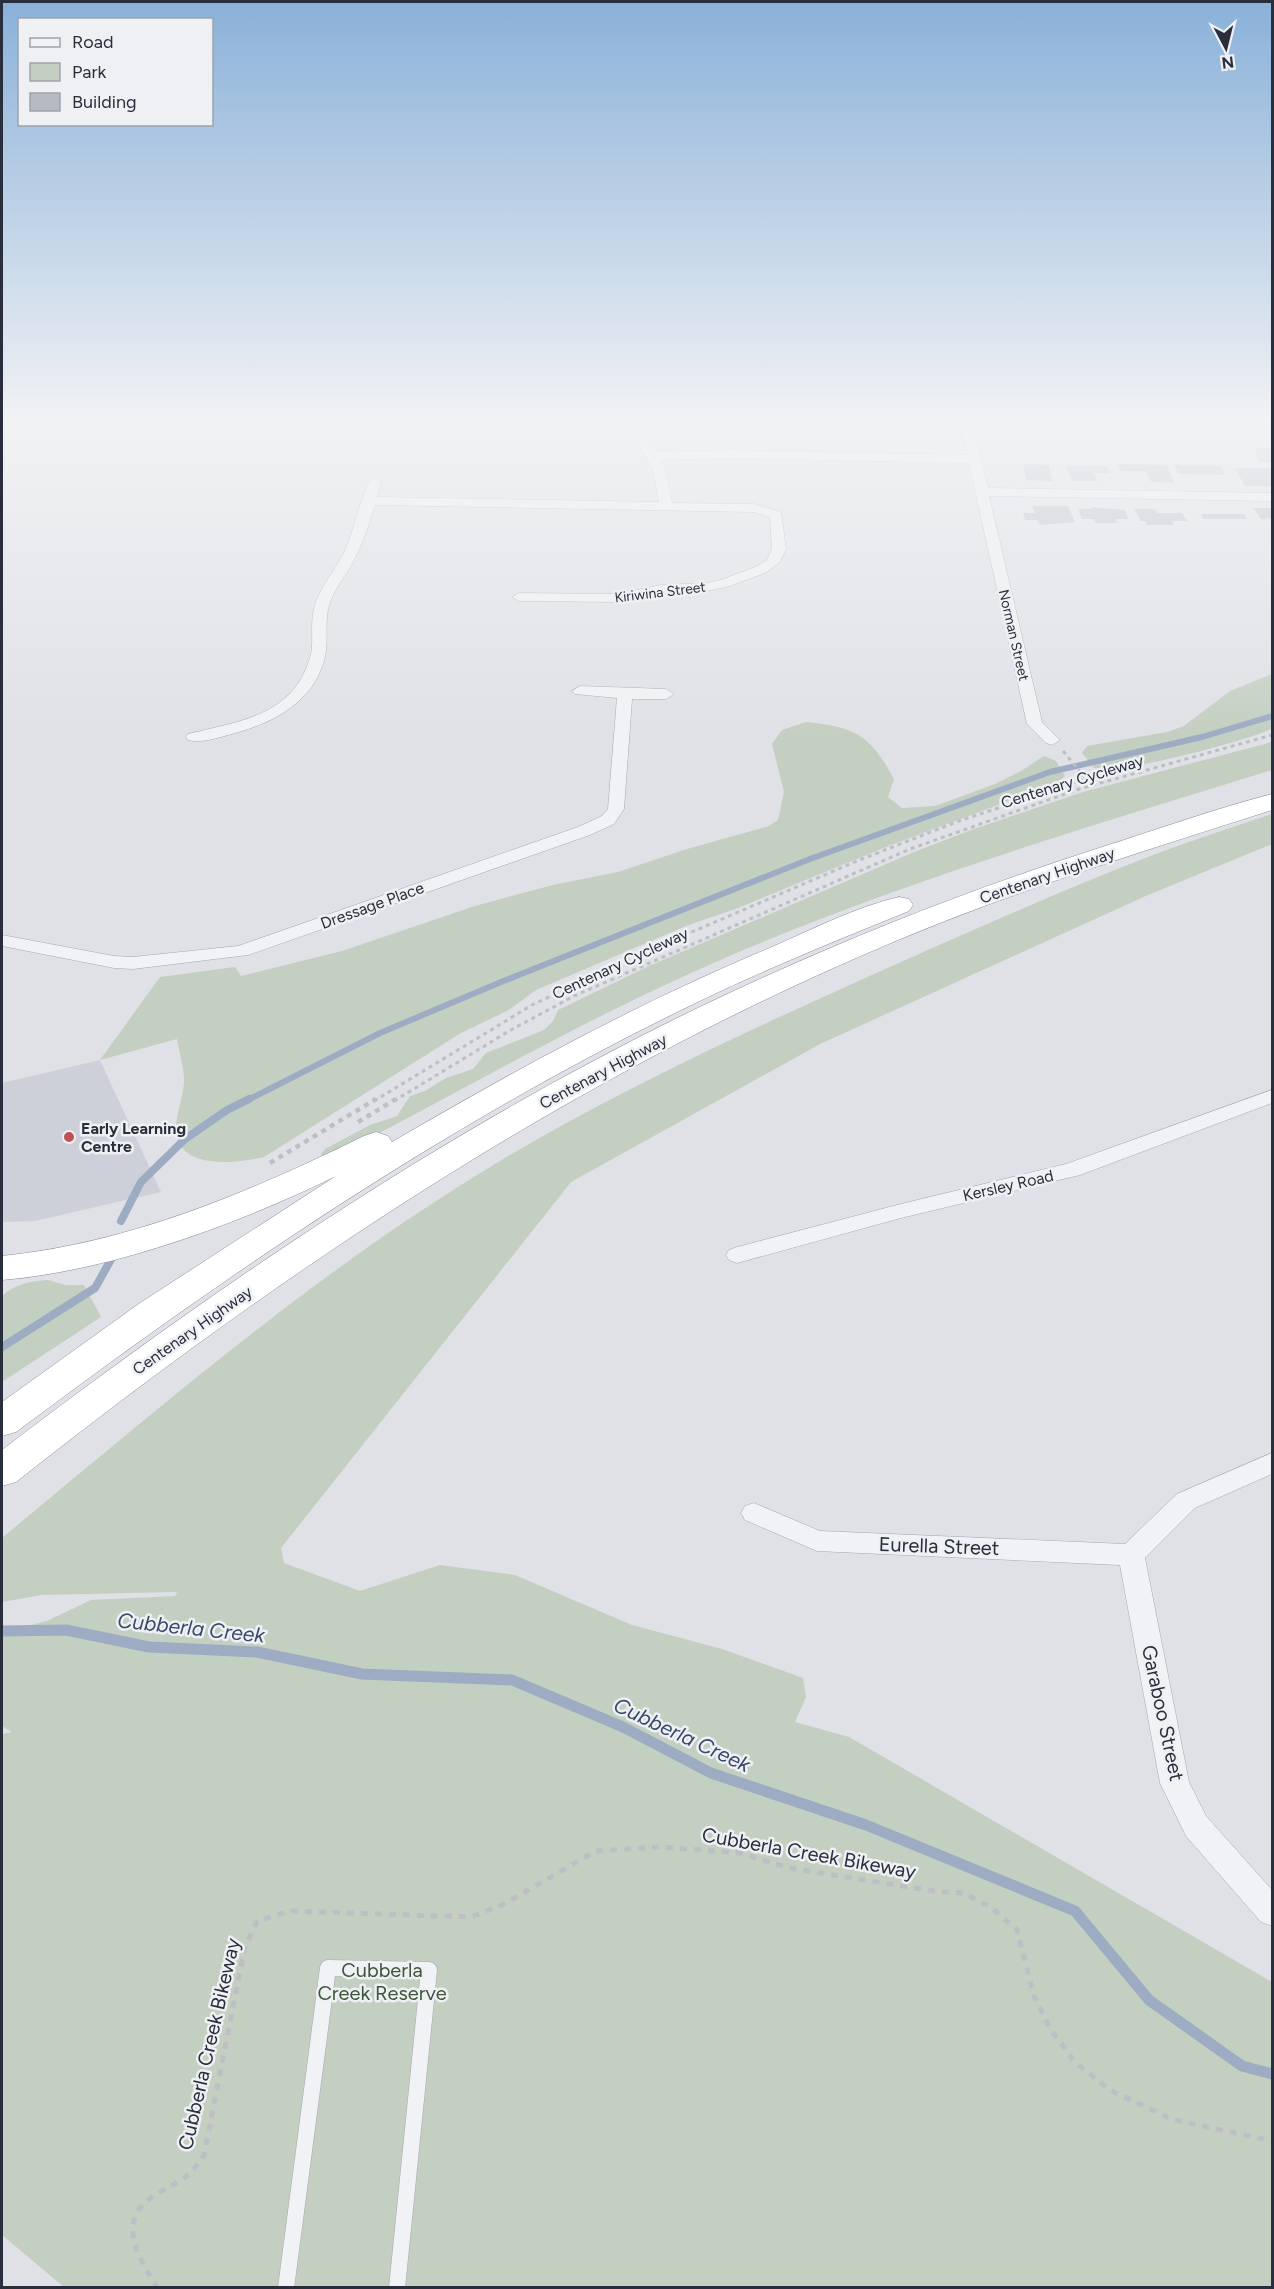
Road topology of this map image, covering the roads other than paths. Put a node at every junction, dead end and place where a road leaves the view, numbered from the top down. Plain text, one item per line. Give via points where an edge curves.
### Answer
1 (361, 524) edge
2 (777, 524) edge
3 (988, 524) edge
4 (519, 597) dead end
5 (580, 691) dead end
6 (625, 694) junction
7 (666, 694) dead end
8 (194, 737) dead end
9 (1052, 740) dead end
10 (1272, 781) edge
11 (1272, 802) edge
12 (2, 941) edge
13 (1272, 1096) edge
14 (463, 1113) junction
15 (737, 1255) dead end
16 (8, 1273) edge
17 (2, 1422) edge
18 (1272, 1464) edge
19 (2, 1472) edge
20 (754, 1513) dead end
21 (1131, 1554) junction
22 (1272, 1912) edge
23 (286, 2288) edge
24 (397, 2288) edge

1 - 8 street via 321,608 319,651 313,673 297,695 276,715 243,727
2 - 4 street, Kiriwina Street via 778,549 773,562 707,587 610,598
3 - 9 street, Norman Street via 1035,724
5 - 6 street
6 - 7 street
6 - 12 street, Dressage Place via 616,809 608,820 584,831 230,953 114,962
10 - 14 highway, Centenary Highway via 1097,833 816,938 633,1022
11 - 19 highway, Centenary Highway via 1031,880 885,935 702,1019 586,1078 337,1229 143,1364
13 - 15 street, Kersley Road via 1072,1170
14 - 16 highway via 403,1129 297,1182 200,1222 156,1237
14 - 17 highway, Centenary Highway via 175,1296
18 - 21 street via 1185,1501
20 - 21 street, Eurella Street via 817,1541
21 - 22 street, Garaboo Street via 1175,1783 1196,1826
23 - 24 lane via 328,1968 429,1970

